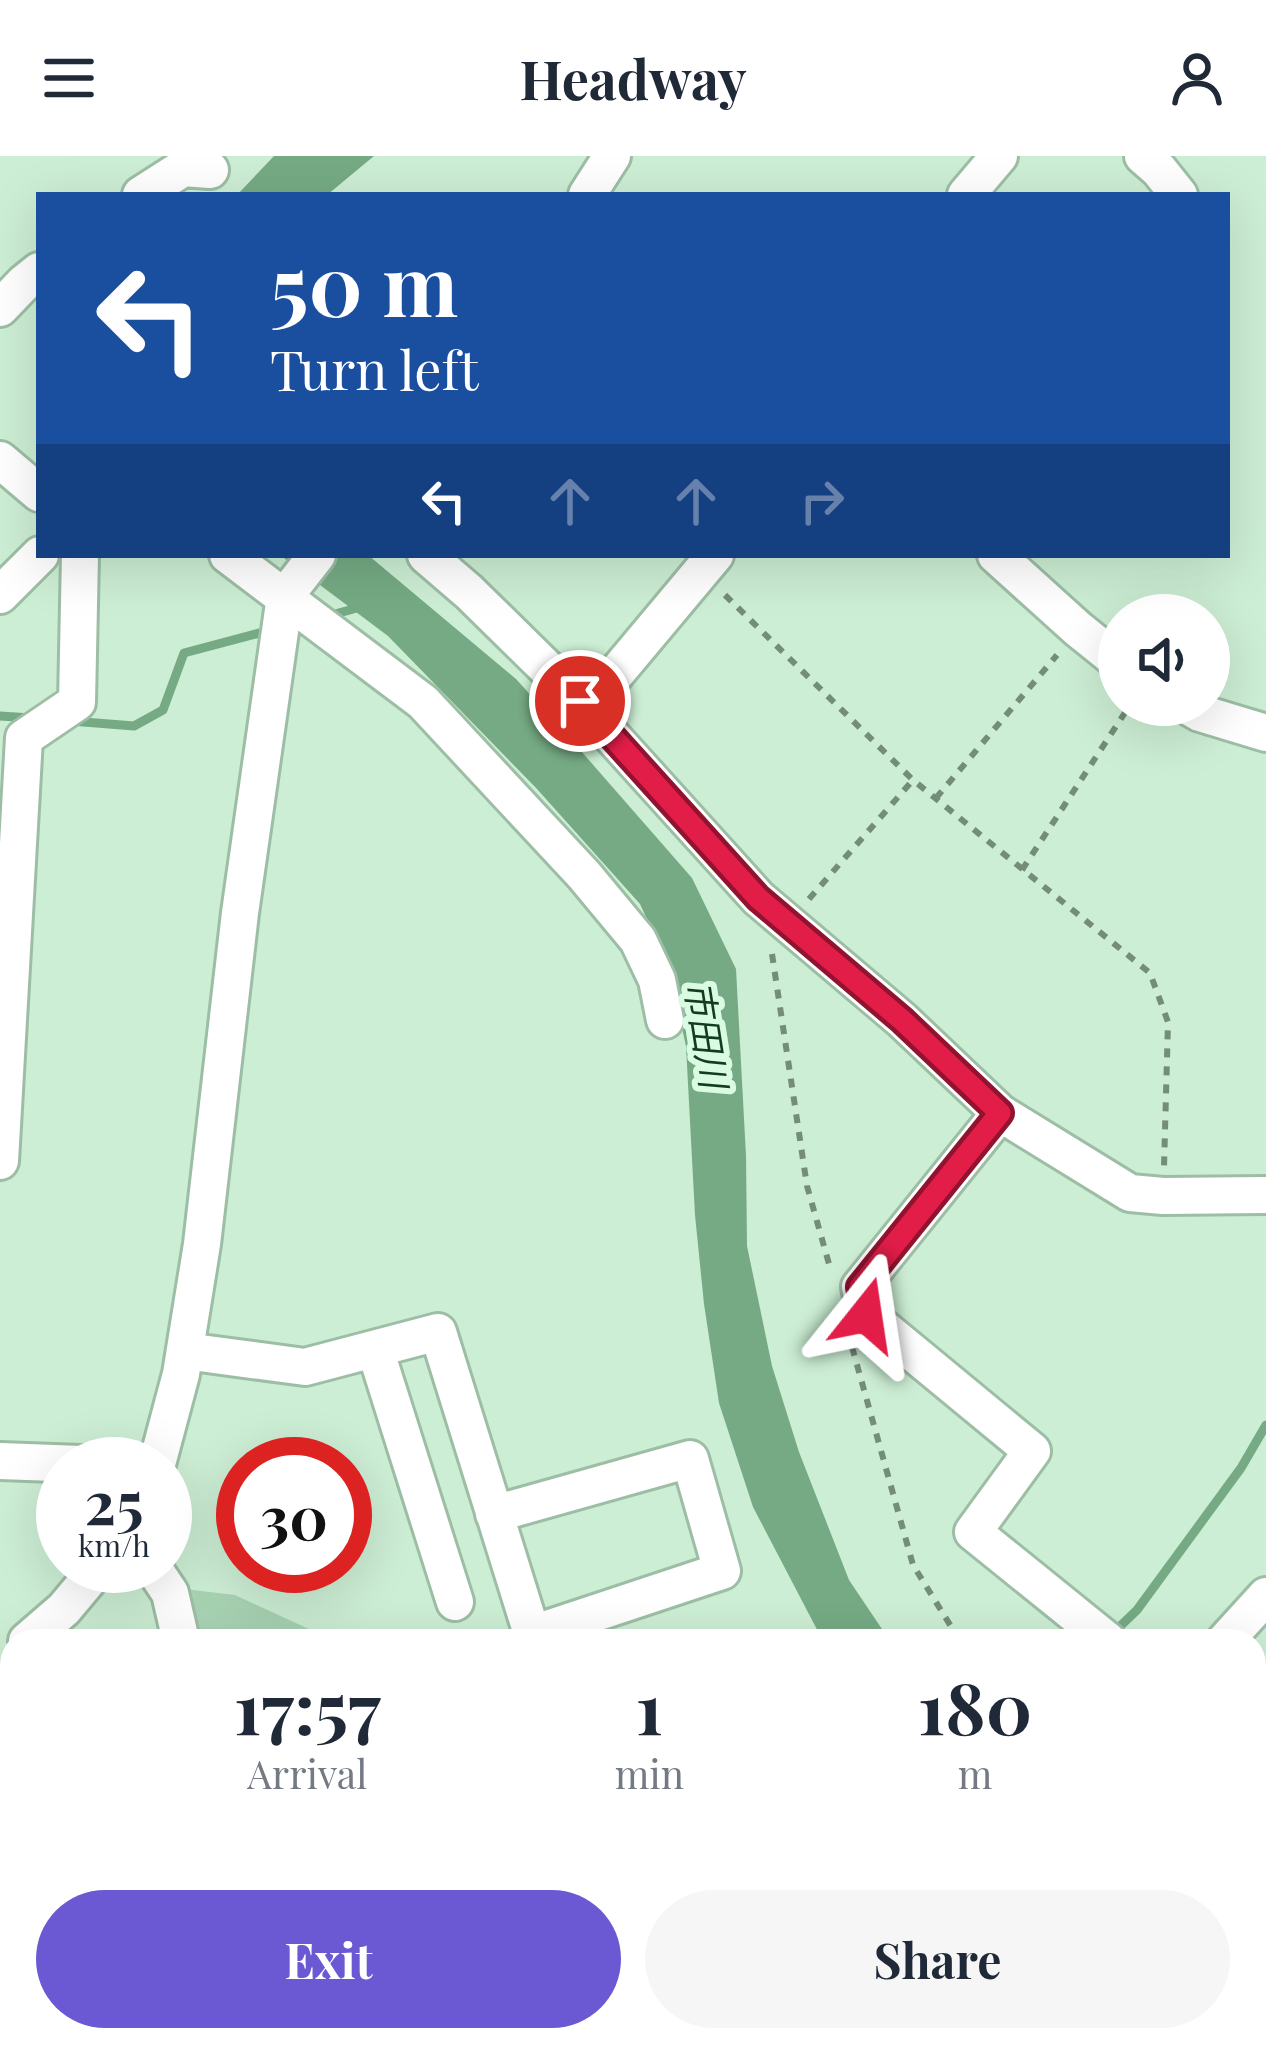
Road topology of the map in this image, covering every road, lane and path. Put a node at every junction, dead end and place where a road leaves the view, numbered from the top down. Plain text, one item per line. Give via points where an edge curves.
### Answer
1 (999, 156) edge
2 (1143, 156) edge
3 (207, 174) edge
4 (145, 192) edge
5 (969, 192) edge
6 (1177, 192) edge
7 (36, 273) edge
8 (0, 308) edge
9 (0, 460) edge
10 (36, 490) edge
11 (37, 558) edge
12 (80, 558) edge
13 (232, 558) edge
14 (315, 558) edge
15 (430, 558) edge
16 (1004, 558) edge
17 (708, 563) edge
18 (0, 595) edge
19 (285, 596) junction
20 (1078, 629) junction
21 (1098, 645) edge
22 (587, 708) junction
23 (1230, 722) edge
24 (1116, 726) edge
25 (1266, 733) edge
26 (914, 780) junction
27 (936, 798) junction
28 (1022, 869) junction
29 (788, 923) junction
30 (665, 1020) dead end
31 (1000, 1113) junction
32 (0, 1161) edge
33 (1266, 1195) edge
34 (1162, 1196) junction
35 (375, 1349) junction
36 (185, 1351) junction
37 (164, 1437) edge
38 (0, 1461) edge
39 (36, 1462) edge
40 (494, 1514) junction
41 (77, 1593) edge
42 (170, 1593) edge
43 (1266, 1596) edge
44 (454, 1602) dead end
45 (41, 1629) edge
46 (178, 1629) edge
47 (530, 1629) edge
48 (547, 1629) edge
49 (1093, 1629) edge
50 (1236, 1629) edge

1 - 5 street
2 - 6 street
3 - 4 street via 183,168
7 - 8 street
9 - 10 street
11 - 18 street
12 - 32 street via 77,703 24,738
13 - 19 street
14 - 19 street
15 - 22 street
16 - 20 street
17 - 22 street
17 - 26 path
19 - 30 street via 423,701 584,875 638,940
19 - 36 street
20 - 21 street
20 - 27 path
22 - 29 street
23 - 25 street
24 - 28 path
26 - 27 path
26 - 29 path
27 - 28 path
28 - 34 path via 1150,973 1168,1022
29 - 31 street
31 - 34 street via 1130,1193
31 - 49 street via 860,1287 866,1315 1032,1451 973,1532
33 - 34 street
35 - 36 street via 305,1367
35 - 40 street via 438,1332
35 - 44 street
36 - 37 street
38 - 39 street
40 - 47 street
40 - 48 street via 690,1459 722,1571
41 - 45 street
42 - 46 street
43 - 50 street

